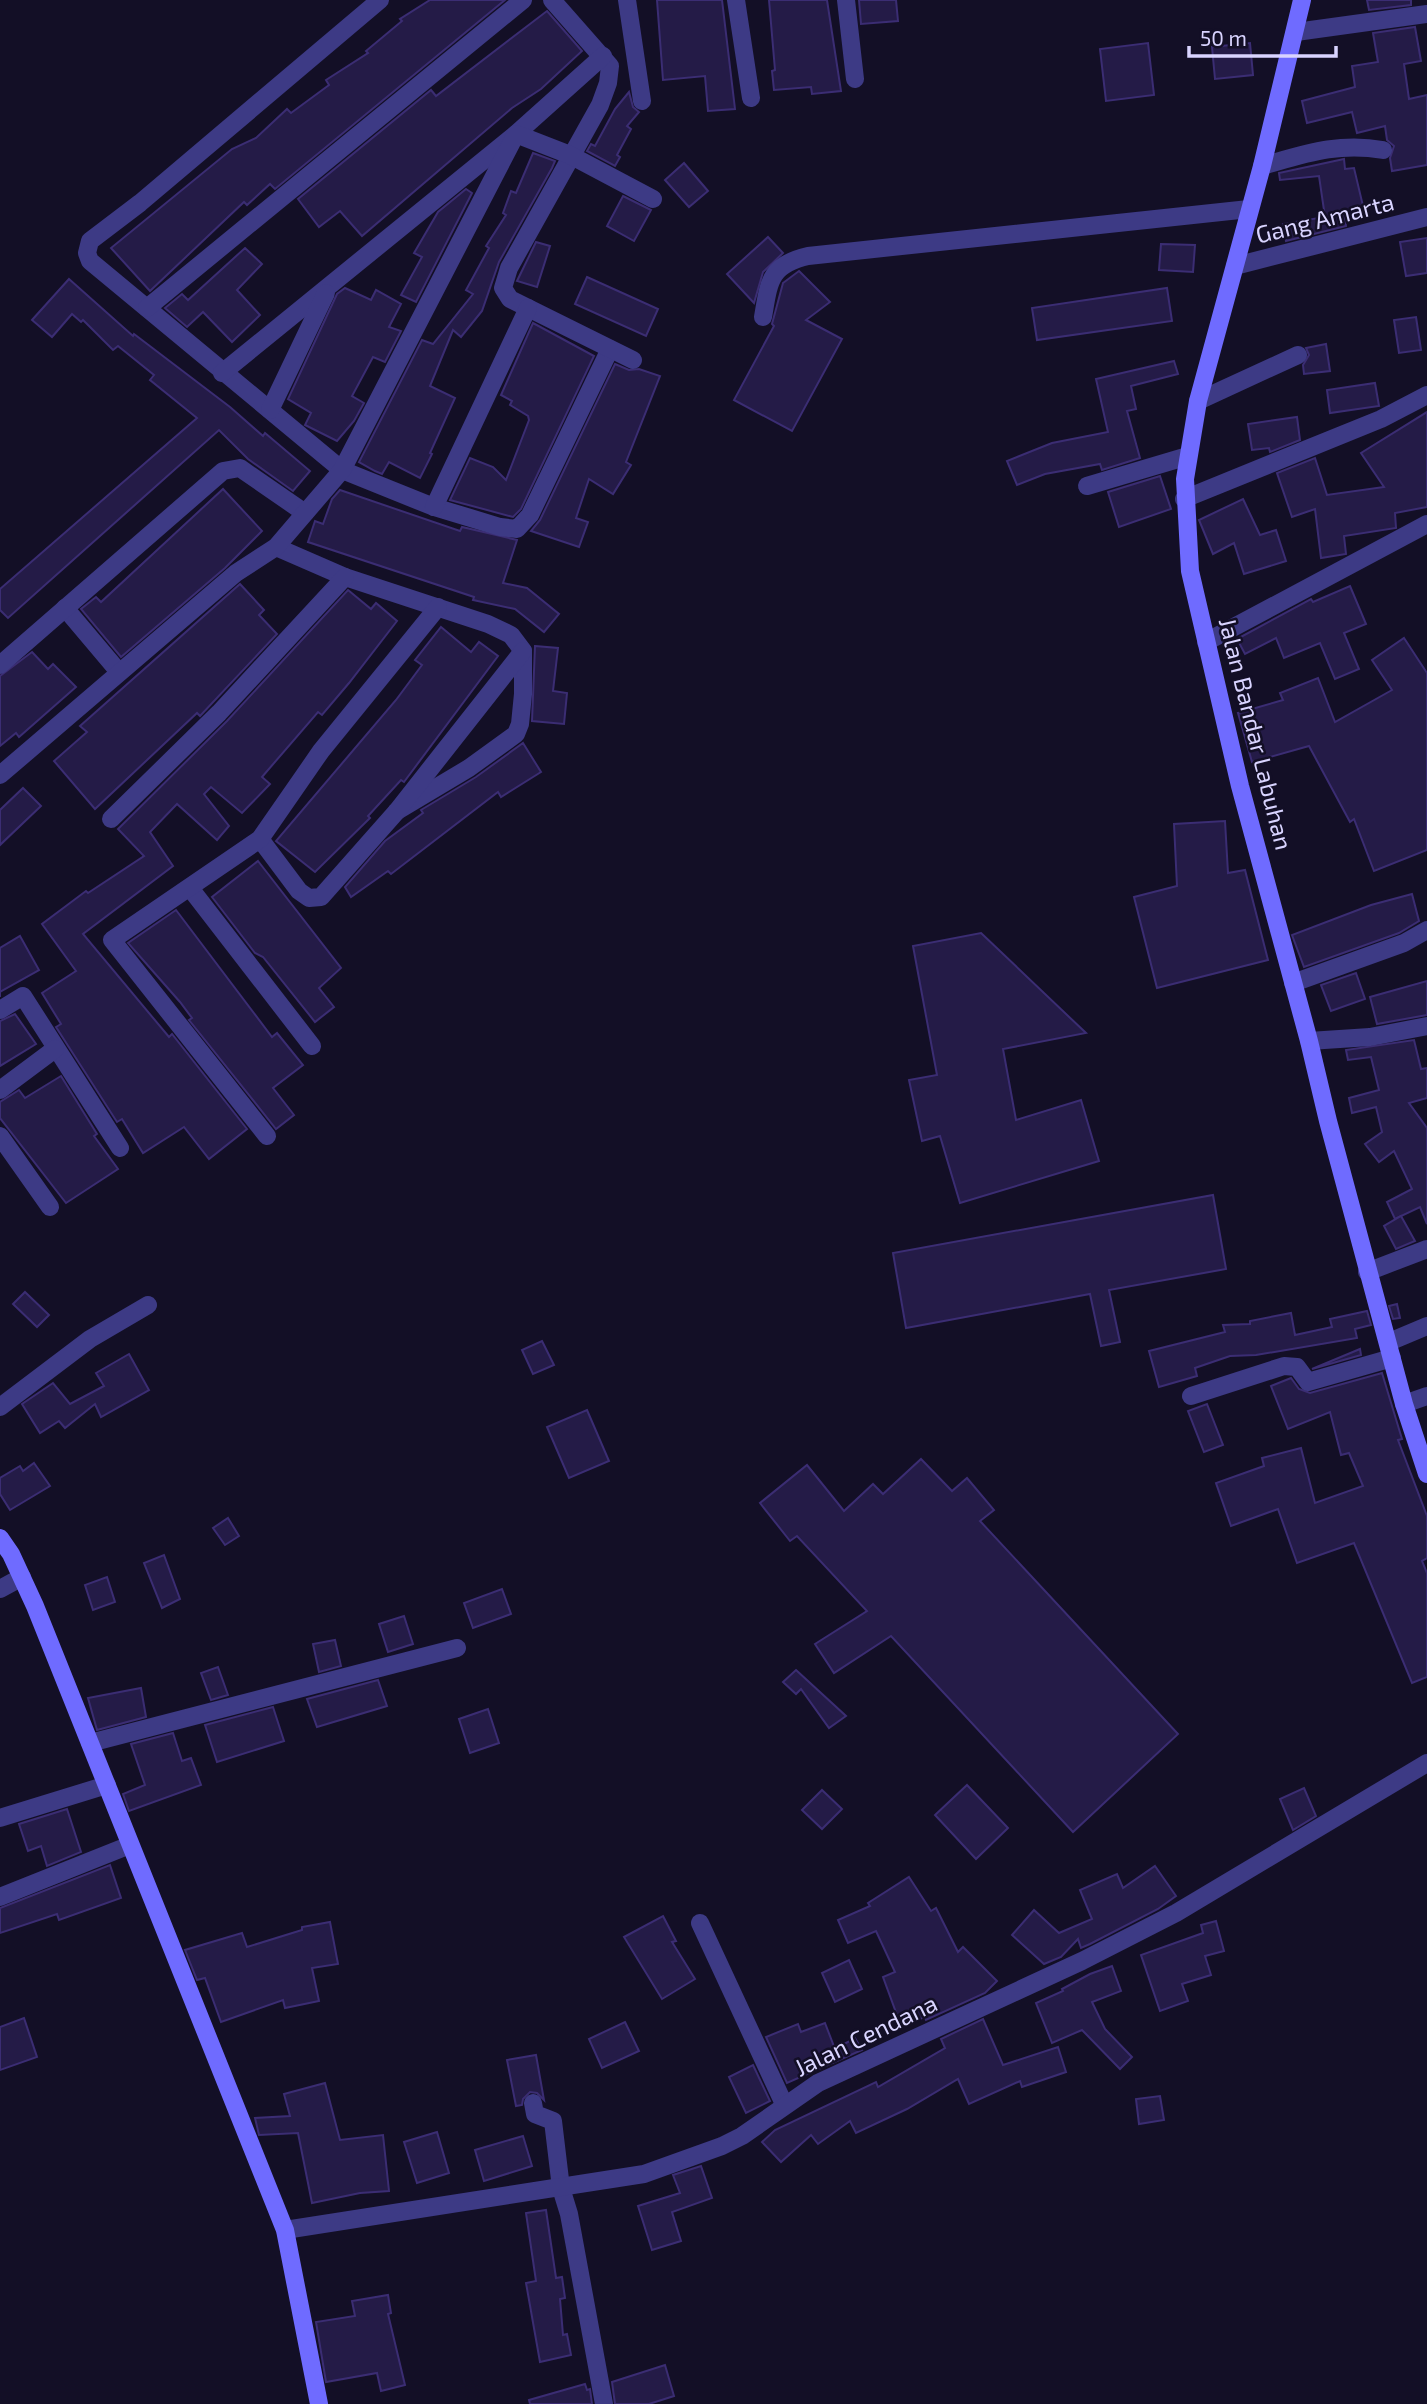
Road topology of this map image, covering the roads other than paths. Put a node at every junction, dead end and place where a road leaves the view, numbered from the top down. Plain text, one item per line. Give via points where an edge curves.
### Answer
1 (380, 0) edge
2 (523, 0) edge
3 (552, 0) edge
4 (627, 0) edge
5 (736, 0) edge
6 (846, 0) edge
7 (1303, 0) edge
8 (1427, 14) edge
9 (1296, 32) junction
10 (635, 59) junction
11 (606, 61) junction
12 (855, 79) dead end
13 (751, 98) dead end
14 (642, 101) dead end
15 (516, 134) junction
16 (1382, 150) dead end
17 (570, 155) junction
18 (1262, 166) junction
19 (653, 199) dead end
20 (1249, 209) junction
21 (1427, 218) edge
22 (1235, 266) junction
23 (329, 289) junction
24 (147, 308) junction
25 (528, 308) junction
26 (763, 317) dead end
27 (610, 349) junction
28 (1298, 355) dead end
29 (633, 360) dead end
30 (222, 373) junction
31 (1427, 395) edge
32 (1199, 401) junction
33 (270, 410) junction
34 (1188, 456) junction
35 (342, 470) junction
36 (1087, 486) dead end
37 (1184, 499) junction
38 (434, 507) junction
39 (305, 513) junction
40 (1427, 524) edge
41 (276, 547) junction
42 (345, 577) junction
43 (438, 607) junction
44 (65, 608) junction
45 (1206, 642) junction
46 (523, 651) junction
47 (0, 665) edge
48 (119, 672) junction
49 (0, 775) edge
50 (397, 811) junction
51 (111, 819) dead end
52 (260, 839) junction
53 (190, 888) junction
54 (1427, 930) edge
55 (1293, 982) junction
56 (0, 1010) edge
57 (1427, 1026) edge
58 (1309, 1041) junction
59 (312, 1046) dead end
60 (55, 1049) junction
61 (0, 1090) edge
62 (0, 1136) edge
63 (267, 1136) dead end
64 (120, 1148) dead end
65 (50, 1207) dead end
66 (1427, 1249) edge
67 (1367, 1272) junction
68 (148, 1305) dead end
69 (1427, 1326) edge
70 (1391, 1350) junction
71 (1191, 1396) dead end
72 (1427, 1396) edge
73 (1404, 1404) junction
74 (0, 1408) edge
75 (1427, 1474) edge
76 (0, 1538) edge
77 (22, 1577) junction
78 (0, 1589) edge
79 (457, 1648) dead end
80 (90, 1742) junction
81 (1427, 1763) edge
82 (107, 1785) junction
83 (0, 1818) edge
84 (130, 1845) junction
85 (0, 1897) edge
86 (700, 1923) dead end
87 (533, 2103) dead end
88 (784, 2104) junction
89 (561, 2188) junction
90 (285, 2230) junction
91 (319, 2404) edge
92 (604, 2404) edge

1 - 24 street via 90,241 90,261
2 - 24 street
3 - 11 street
4 - 10 street
5 - 13 street
6 - 12 street
7 - 9 main road, Jalan Bandar Labuhan
8 - 9 street
9 - 18 main road, Jalan Bandar Labuhan
10 - 11 street
10 - 14 street
11 - 15 street
11 - 17 street via 608,83 600,105
15 - 17 street
15 - 23 street
15 - 35 street
16 - 18 street via 1354,145 1323,149
17 - 19 street
17 - 25 street via 505,277 504,294
18 - 20 main road, Jalan Bandar Labuhan
20 - 22 main road, Jalan Bandar Labuhan
20 - 26 street via 789,260 773,275
21 - 22 street, Gang Amarta
22 - 32 main road, Jalan Bandar Labuhan
23 - 30 street
23 - 33 street
24 - 30 street
25 - 27 street
25 - 38 street
27 - 29 street
27 - 38 street via 523,525 510,530
28 - 32 street
30 - 33 street
31 - 37 street via 1381,419
32 - 34 main road, Jalan Bandar Labuhan
33 - 35 street
34 - 36 street
34 - 37 main road, Jalan Bandar Labuhan
35 - 38 street
35 - 39 street
37 - 45 main road, Jalan Bandar Labuhan via 1190,570
39 - 41 street
39 - 44 street via 240,468 223,471
40 - 45 street
41 - 42 street
41 - 48 street via 236,573
42 - 43 street
42 - 51 street via 219,713
43 - 46 street via 501,630
43 - 52 street via 321,751
44 - 47 street
44 - 48 street
45 - 55 main road, Jalan Bandar Labuhan
46 - 50 street
46 - 50 street via 523,694 516,734
48 - 49 street
50 - 52 street via 338,882 314,899 299,891
52 - 53 street
53 - 59 street
53 - 63 street via 112,940
54 - 55 street via 1404,943
55 - 58 main road, Jalan Bandar Labuhan
56 - 60 street via 23,996
57 - 58 street via 1370,1037
58 - 67 main road, Jalan Bandar Labuhan
60 - 61 street
60 - 64 street
62 - 65 street
66 - 67 street
67 - 70 main road, Jalan Bandar Labuhan
68 - 74 street via 90,1339
69 - 70 street
70 - 71 street via 1316,1381 1304,1379 1297,1367 1284,1366
70 - 73 main road, Jalan Bandar Labuhan
72 - 73 street
73 - 75 main road, Jalan Bandar Labuhan
76 - 77 main road
77 - 78 street
77 - 80 main road
79 - 80 street
80 - 82 main road
81 - 88 street, Jalan Cendana via 1176,1913 818,2083
82 - 83 street
82 - 84 main road
84 - 85 street
84 - 90 main road
86 - 88 street
87 - 89 street via 536,2114 553,2121
88 - 89 street, Jalan Cendana via 722,2146 644,2174
89 - 90 street, Jalan Cendana
89 - 92 street
90 - 91 main road

